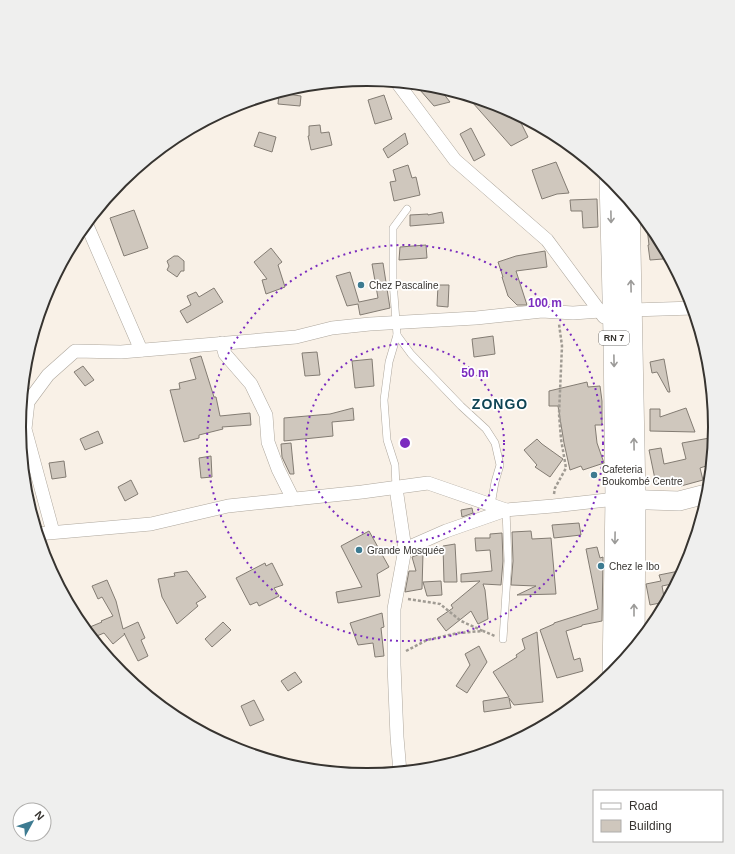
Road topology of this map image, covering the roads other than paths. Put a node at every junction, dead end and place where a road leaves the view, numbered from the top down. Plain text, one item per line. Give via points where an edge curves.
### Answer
1 (400, 87) edge
2 (610, 187) edge
3 (628, 207) edge
4 (408, 209) dead end
5 (89, 230) edge
6 (688, 308) edge
7 (615, 311) junction
8 (397, 328) junction
9 (222, 344) junction
10 (141, 350) junction
11 (27, 415) edge
12 (26, 434) edge
13 (396, 488) junction
14 (702, 495) edge
15 (293, 499) junction
16 (625, 499) junction
17 (491, 505) junction
18 (506, 510) junction
19 (53, 532) junction
20 (43, 533) edge
21 (404, 549) junction
22 (503, 639) road end
23 (633, 640) edge
24 (614, 663) edge
25 (400, 767) edge

1 - 7 street via 455,160 547,240 591,300
2 -> 7 main road, RN 7
7 -> 3 main road, RN 7
4 - 8 lane via 393,228
5 - 10 street
6 - 7 street
7 - 8 street via 542,311
16 -> 7 main road, RN 7
7 -> 16 main road, RN 7 via 614,335
8 - 9 street via 332,328 296,337
8 - 13 lane via 384,400 387,440 395,465
8 - 17 lane via 411,354 486,428 494,443 500,465
9 - 10 street
9 - 15 street via 225,354 251,384 266,415 268,442
10 - 11 street via 75,351 48,375 28,402
12 - 19 street
13 - 15 street
13 - 17 street via 428,483
13 - 21 street
14 - 16 main road via 679,501
15 - 19 street via 228,506 151,524
16 - 18 street
23 -> 16 main road, RN 7
16 -> 24 main road, RN 7
17 - 18 street
18 - 21 street
18 - 22 lane via 508,561
19 - 20 street
21 - 25 street via 394,608

